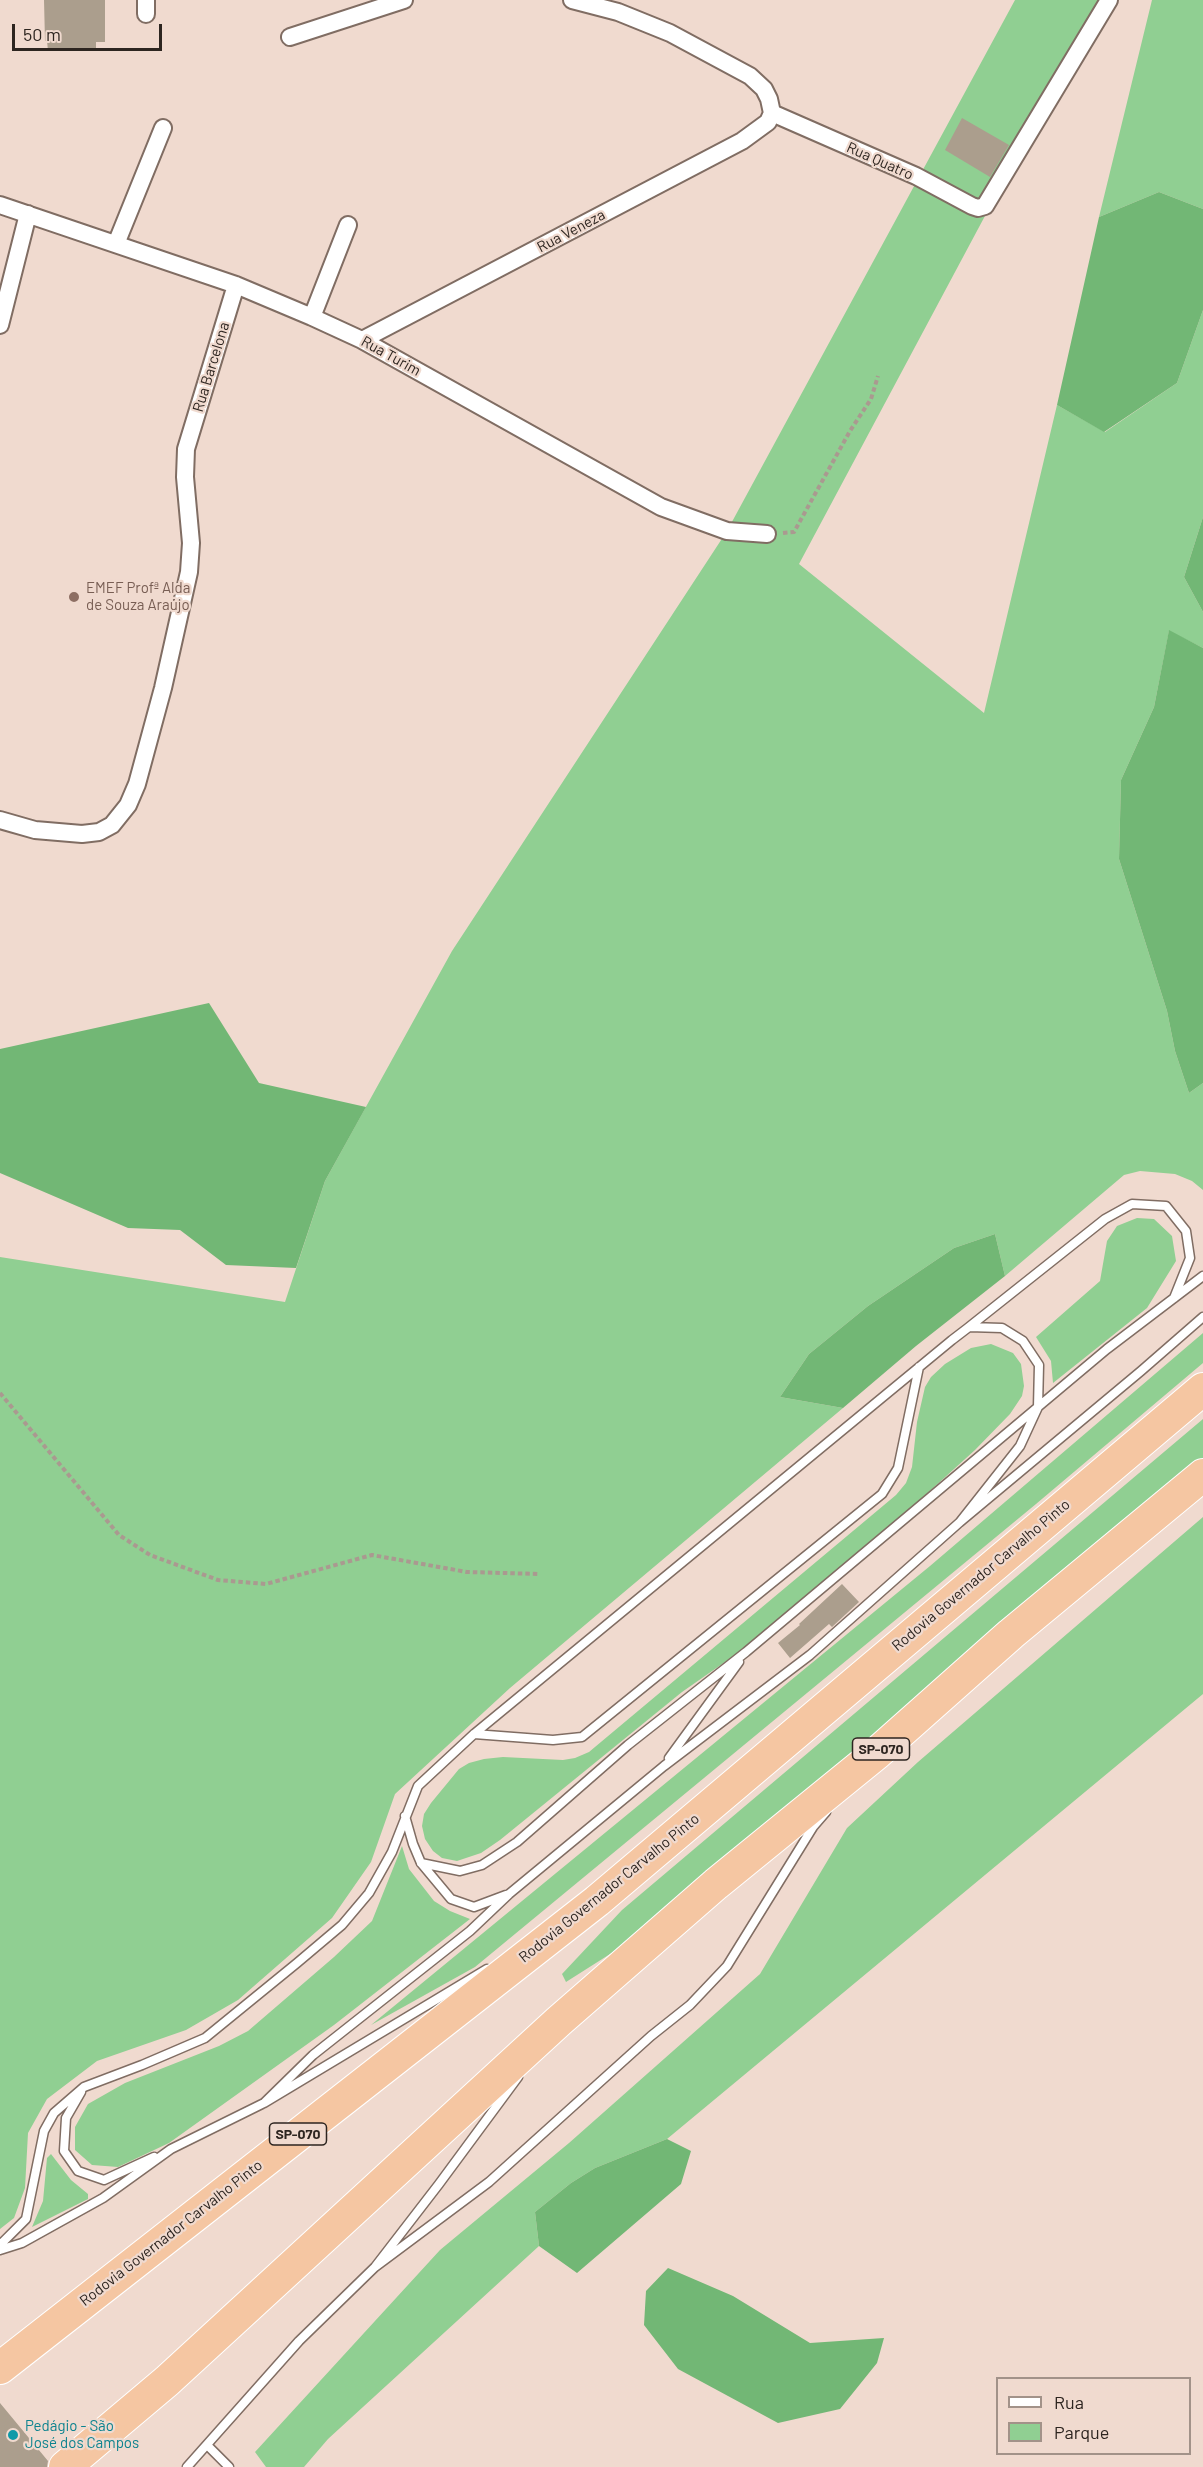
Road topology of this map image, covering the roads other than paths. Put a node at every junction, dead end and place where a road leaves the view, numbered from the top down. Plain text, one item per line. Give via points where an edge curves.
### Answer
1 (404, 0) edge
2 (572, 0) edge
3 (1109, 0) edge
4 (290, 37) dead end
5 (772, 113) junction
6 (163, 128) dead end
7 (0, 205) edge
8 (28, 214) junction
9 (348, 225) dead end
10 (116, 244) junction
11 (236, 285) junction
12 (312, 317) junction
13 (0, 325) edge
14 (362, 340) junction
15 (767, 534) road end
16 (0, 820) edge
17 (1203, 1276) edge
18 (1174, 1299) junction
19 (1203, 1317) edge
20 (969, 1328) junction
21 (919, 1367) junction
22 (1203, 1389) edge
23 (1038, 1407) junction
24 (1203, 1475) edge
25 (960, 1522) junction
26 (746, 1652) junction
27 (474, 1734) junction
28 (877, 1753) junction
29 (664, 1766) junction
30 (841, 1794) dead end
31 (834, 1803) dead end
32 (405, 1815) junction
33 (421, 1863) junction
34 (509, 1894) junction
35 (597, 1900) junction
36 (528, 1943) dead end
37 (499, 1961) dead end
38 (559, 2021) junction
39 (531, 2060) dead end
40 (524, 2069) dead end
41 (84, 2087) junction
42 (264, 2103) junction
43 (171, 2149) junction
44 (0, 2245) edge
45 (0, 2250) edge
46 (375, 2267) junction
47 (0, 2368) edge
48 (208, 2446) junction
49 (65, 2467) edge
50 (187, 2467) edge
51 (229, 2467) edge

1 - 4 street
2 - 5 street via 618,12 670,33 750,76 764,89
3 - 5 street, Rua Quatro via 985,206 972,206 916,176
5 - 14 street, Rua Veneza via 768,122 742,141
6 - 10 street
7 - 8 street, Rua Turim
8 - 10 street, Rua Turim
8 - 13 street
9 - 12 street
10 - 11 street, Rua Turim
11 - 12 street, Rua Turim
11 - 16 street, Rua Barcelona via 186,449 189,572 163,688 128,805 112,825 91,833 35,830
12 - 14 street, Rua Turim
14 - 15 street, Rua Turim via 661,507 727,531
17 - 18 lane
18 - 20 lane via 1190,1258 1186,1231 1166,1206 1132,1204 1105,1219
18 - 23 lane
19 - 25 lane
20 - 21 lane
20 - 23 lane via 1002,1328 1023,1341 1039,1365
21 - 27 lane
21 - 27 lane via 898,1468 882,1494 582,1737 553,1740
22 - 35 highway, Rodovia Governador Carvalho Pinto / SP-070
23 - 25 lane via 1020,1446
23 - 26 lane
24 - 28 highway, SP-070 via 1011,1634
25 - 29 lane via 810,1655
26 - 29 lane
26 - 33 lane via 628,1745 516,1842 482,1865 460,1871
27 - 32 lane via 418,1786
28 - 30 lane
28 - 38 highway, SP-070 via 716,1884
29 - 34 lane
31 - 46 lane via 813,1827 727,1966 690,2005 489,2182
32 - 33 lane
32 - 41 lane via 392,1852 369,1893 342,1925 205,2038
33 - 34 lane via 451,1899 474,1907
34 - 42 lane via 470,1931 313,2055
35 - 36 lane
35 - 47 highway, Rodovia Governador Carvalho Pinto / SP-070
37 - 42 lane
38 - 39 lane
38 - 49 highway, SP-070 via 167,2381
40 - 46 lane
41 - 43 lane via 66,2118 64,2151 78,2171 104,2180
41 - 44 lane via 54,2113 44,2131 26,2219
42 - 43 lane
43 - 45 lane via 103,2198 22,2243
46 - 48 lane via 299,2341
48 - 50 lane
48 - 51 lane

